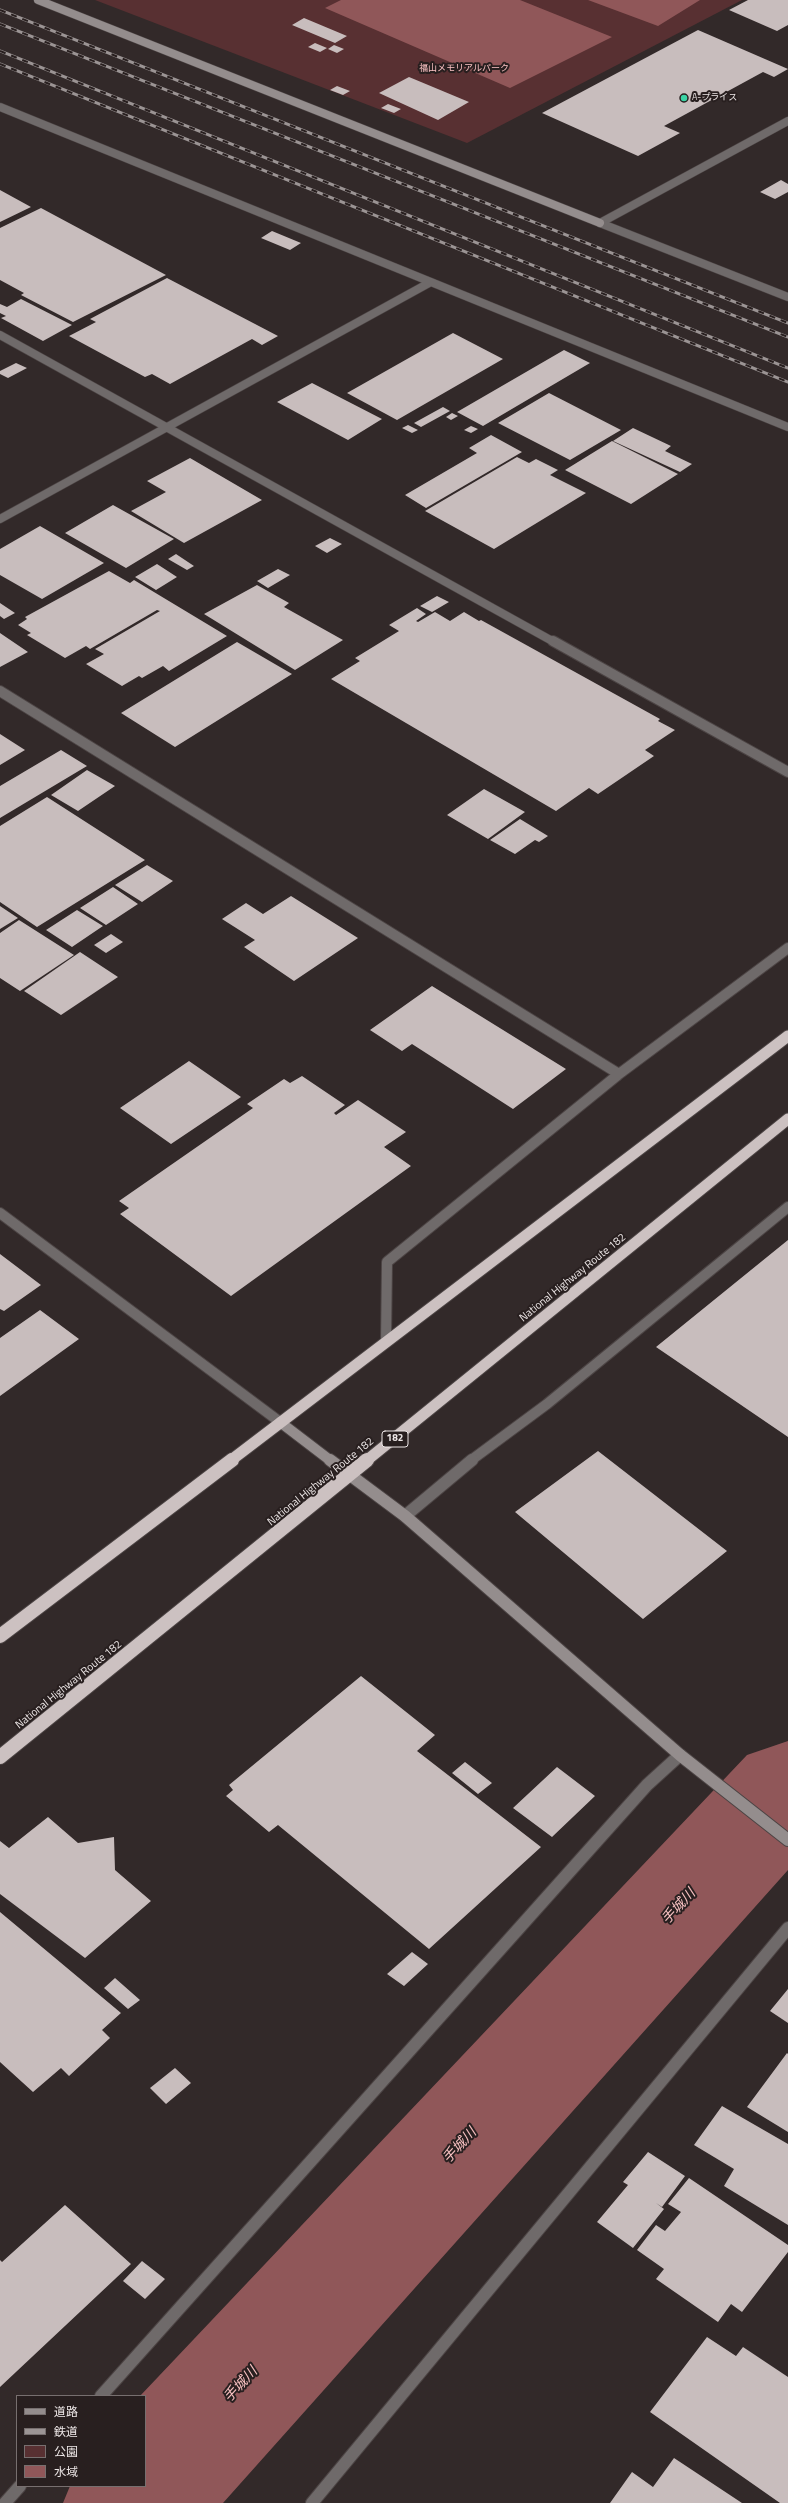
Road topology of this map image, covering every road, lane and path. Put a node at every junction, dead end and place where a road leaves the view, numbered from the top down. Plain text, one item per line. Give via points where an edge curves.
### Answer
1 (38, 0) edge
2 (0, 106) edge
3 (788, 121) edge
4 (600, 223) junction
5 (429, 284) junction
6 (788, 297) edge
7 (0, 335) edge
8 (788, 427) edge
9 (166, 428) junction
10 (0, 519) edge
11 (0, 691) edge
12 (788, 772) edge
13 (788, 948) edge
14 (788, 1036) edge
15 (619, 1074) junction
16 (788, 1119) edge
17 (788, 1207) edge
18 (0, 1213) edge
19 (386, 1342) junction
20 (280, 1422) junction
21 (350, 1476) junction
22 (405, 1516) junction
23 (0, 1636) edge
24 (680, 1755) junction
25 (0, 1757) edge
26 (788, 1840) edge
27 (788, 1928) edge
28 (102, 2395) edge
29 (19, 2487) edge
30 (5, 2503) edge
31 (312, 2503) edge

1 - 4 street
2 - 5 street
3 - 4 street
4 - 6 street
5 - 8 street
5 - 9 street
7 - 9 street
9 - 10 street
9 - 12 street
11 - 15 street
13 - 15 street
14 - 19 highway
15 - 19 street via 388,1262
16 - 21 highway, National Highway Route 182 / 182
17 - 22 street via 547,1404 455,1472
18 - 20 street
19 - 20 highway
20 - 21 street
20 - 23 highway
21 - 22 street
21 - 25 highway, National Highway Route 182 / 182
22 - 24 street
24 - 26 street
24 - 28 street via 647,1785
27 - 31 street
29 - 30 street

